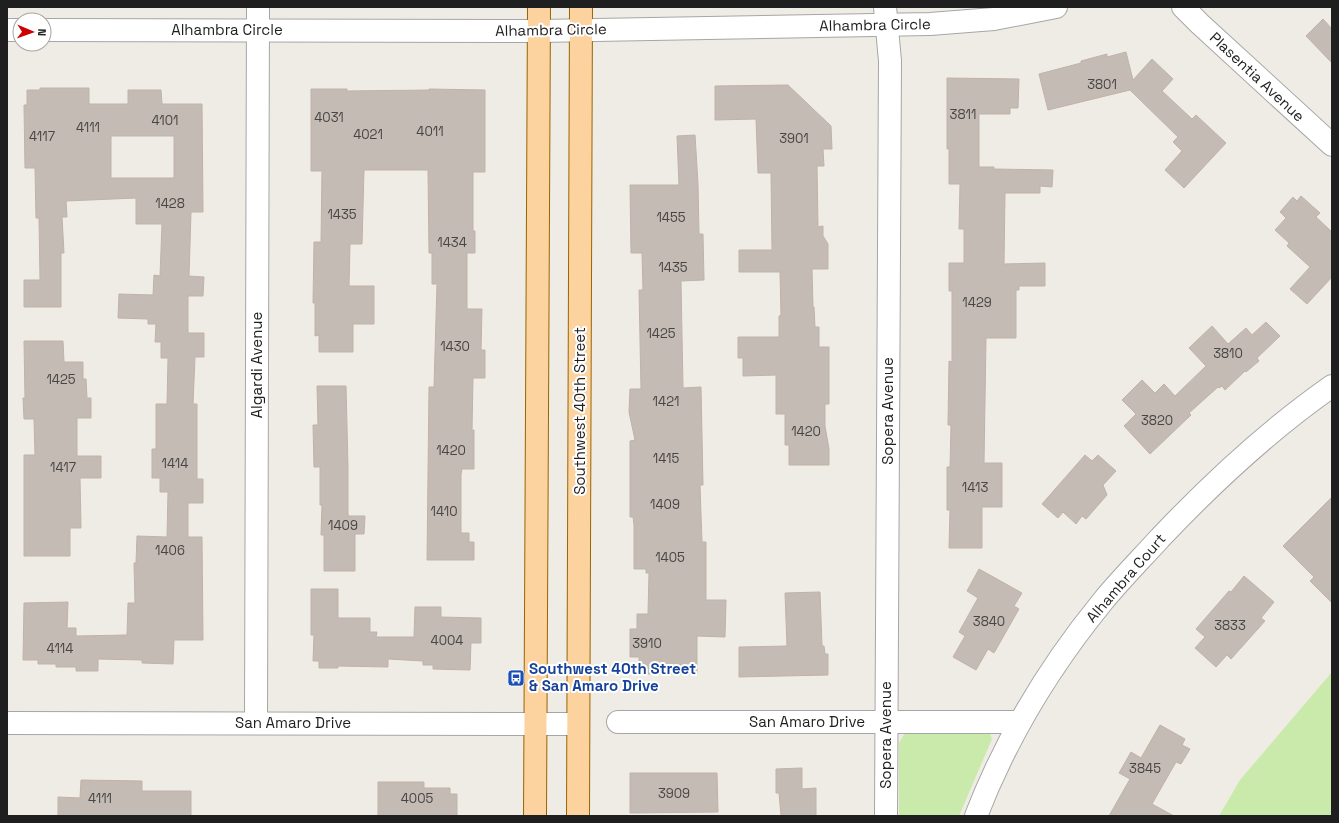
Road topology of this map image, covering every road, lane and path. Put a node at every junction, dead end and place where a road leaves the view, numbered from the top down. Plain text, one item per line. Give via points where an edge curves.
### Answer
1 (258, 7) edge
2 (539, 7) edge
3 (581, 7) edge
4 (1056, 7) edge
5 (1183, 7) edge
6 (886, 16) edge
7 (52, 30) edge
8 (258, 30) junction
9 (581, 30) junction
10 (539, 31) junction
11 (1332, 145) edge
12 (1332, 386) edge
13 (618, 722) dead end
14 (886, 722) junction
15 (1019, 722) junction
16 (7, 723) edge
17 (256, 723) junction
18 (536, 724) junction
19 (578, 724) junction
20 (536, 816) edge
21 (578, 816) edge
22 (886, 816) edge
23 (976, 816) edge

1 - 8 street, Algardi Avenue
2 - 10 main road
3 - 9 main road, Southwest 40th Street
4 - 6 street, Alhambra Circle via 974,22
5 - 11 street, Plasentia Avenue
6 - 9 street, Alhambra Circle
6 - 14 street, Sopera Avenue via 890,61
7 - 8 street, Alhambra Circle
8 - 10 street, Alhambra Circle
8 - 17 street, Algardi Avenue
9 - 10 street, Alhambra Circle
9 - 19 main road, Southwest 40th Street
10 - 18 main road
12 - 15 street, Alhambra Court via 1232,467 1130,570 1071,643
13 - 14 street, San Amaro Drive
14 - 15 street, San Amaro Drive
14 - 22 street, Sopera Avenue
15 - 23 street, Alhambra Court
16 - 17 street, San Amaro Drive
17 - 18 street, San Amaro Drive
18 - 19 street, San Amaro Drive
18 - 20 main road
19 - 21 main road, Southwest 40th Street

